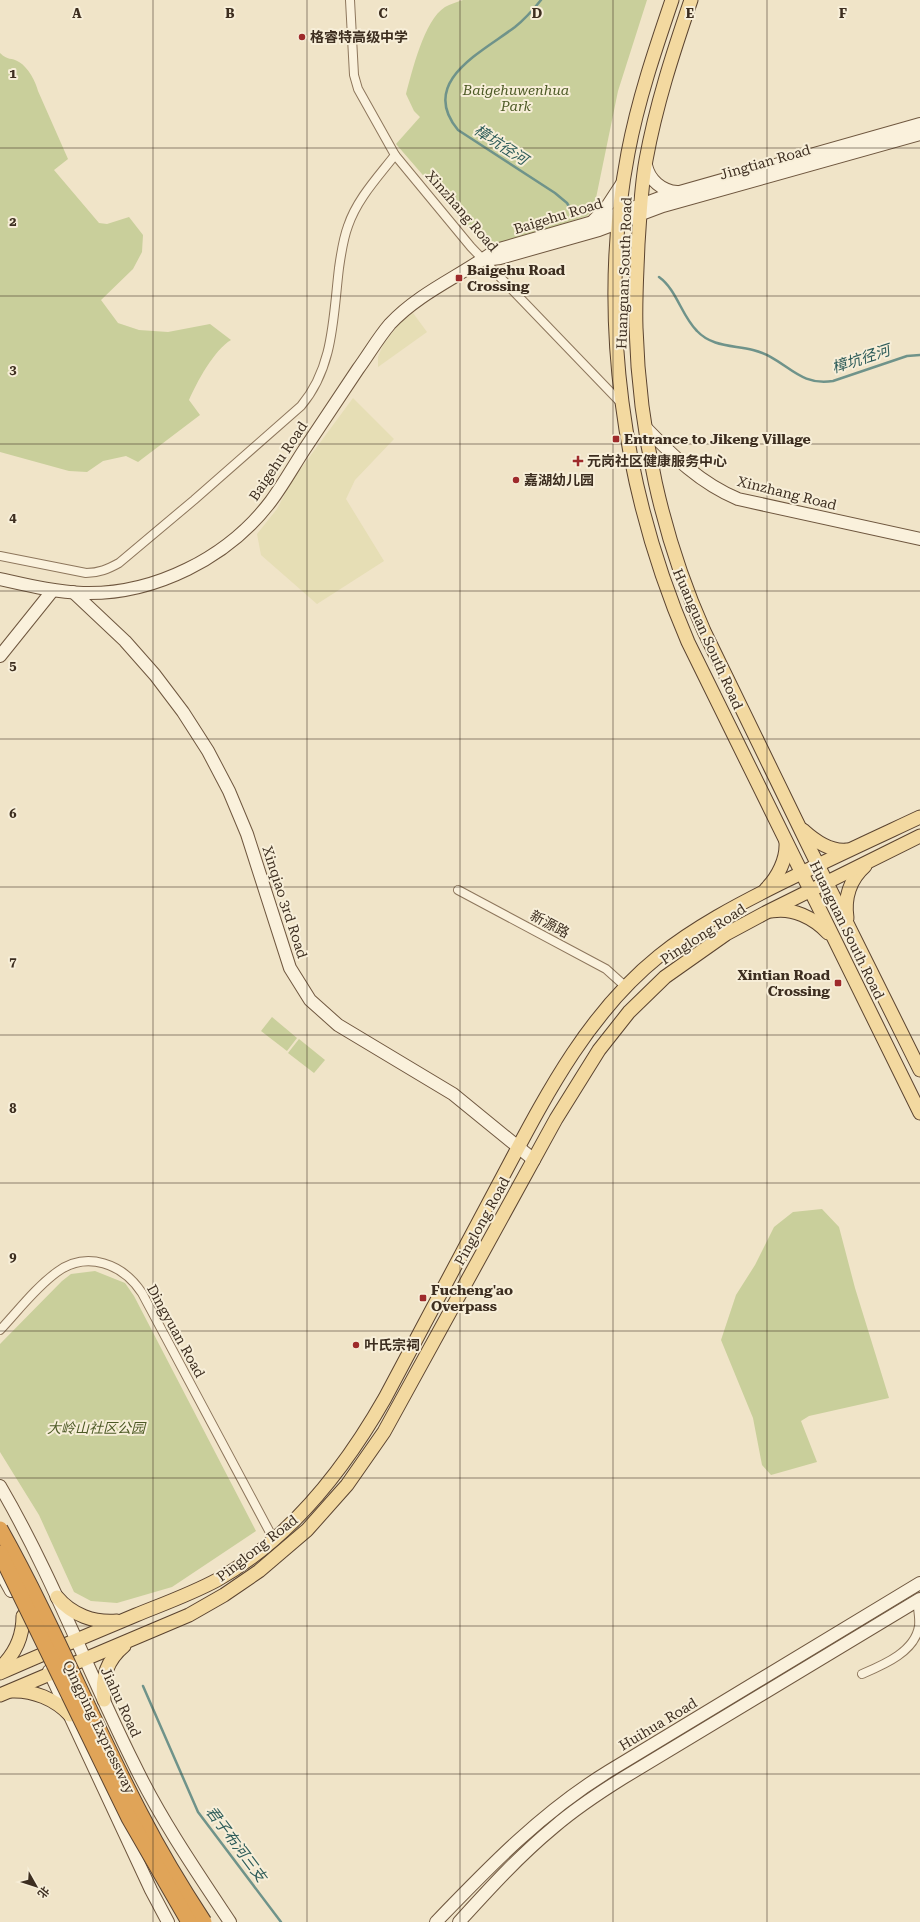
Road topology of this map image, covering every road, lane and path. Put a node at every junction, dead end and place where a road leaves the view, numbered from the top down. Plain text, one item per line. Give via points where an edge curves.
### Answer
1 (350, 0) edge
2 (672, 0) edge
3 (691, 0) edge
4 (920, 124) edge
5 (920, 134) edge
6 (395, 155) junction
7 (646, 165) junction
8 (623, 181) junction
9 (678, 192) junction
10 (641, 210) junction
11 (620, 217) junction
12 (588, 223) junction
13 (484, 260) junction
14 (623, 404) junction
15 (646, 428) junction
16 (920, 539) edge
17 (0, 556) edge
18 (0, 580) edge
19 (53, 590) junction
20 (73, 592) junction
21 (0, 656) edge
22 (920, 817) edge
23 (796, 820) junction
24 (920, 836) edge
25 (786, 842) junction
26 (849, 850) junction
27 (871, 860) junction
28 (818, 865) junction
29 (801, 873) junction
30 (827, 882) junction
31 (458, 890) dead end
32 (810, 890) junction
33 (762, 893) junction
34 (765, 913) junction
35 (847, 923) junction
36 (834, 939) junction
37 (626, 987) junction
38 (920, 1070) edge
39 (920, 1113) edge
40 (519, 1147) junction
41 (534, 1160) junction
42 (0, 1330) edge
43 (0, 1486) edge
44 (0, 1529) edge
45 (274, 1540) junction
46 (0, 1553) edge
47 (0, 1571) edge
48 (920, 1583) edge
49 (57, 1596) junction
50 (919, 1600) edge
51 (23, 1616) junction
52 (127, 1619) junction
53 (77, 1640) junction
54 (130, 1641) junction
55 (42, 1655) junction
56 (85, 1659) junction
57 (0, 1668) edge
58 (0, 1673) edge
59 (51, 1674) junction
60 (862, 1674) dead end
61 (4, 1693) edge
62 (104, 1700) junction
63 (70, 1715) junction
64 (168, 1922) edge
65 (189, 1922) edge
66 (204, 1922) edge
67 (230, 1922) edge
68 (436, 1922) edge
69 (459, 1922) edge

1 - 6 street, Xinzhang Road via 354,75 358,89
2 - 8 main road, Huanguan South Road via 639,106
3 - 7 main road, Huanguan South Road via 661,95
4 - 9 street, Jingtian Road
5 - 10 street, Jingtian Road
6 - 13 street, Xinzhang Road
6 - 17 street via 363,198 347,227 342,245 328,351 318,382 301,406 194,500 109,569 86,573
7 - 9 street via 649,176 658,184
7 - 10 main road, Huanguan South Road
8 - 11 main road, Huanguan South Road
8 - 12 street via 606,208
9 - 10 street, Jingtian Road
10 - 11 street, Jingtian Road
10 - 15 main road, Huanguan South Road via 636,327 639,380
11 - 12 street, Baigehu Road
11 - 13 street, Baigehu Road via 500,258
11 - 14 main road, Huanguan South Road via 616,322
12 - 13 street, Baigehu Road via 496,250
13 - 14 street, Xinzhang Road
13 - 20 street, Baigehu Road via 434,288 391,324 272,501 231,542 194,566 153,583 105,592
14 - 25 main road, Huanguan South Road via 645,518 662,575 688,642
15 - 16 street, Xinzhang Road via 694,474 714,488 738,499
15 - 23 main road, Huanguan South Road via 662,508 693,606
18 - 19 street, Baigehu Road
19 - 20 street, Baigehu Road
19 - 21 street
20 - 40 street, Xinqiao 3rd Road via 125,641 156,675 208,751 247,834 290,968 310,1000 338,1025 453,1094
22 - 26 main road, Pinglong Road
23 - 26 main road via 817,841 834,850
23 - 28 main road, Huanguan South Road
24 - 27 main road, Pinglong Road
25 - 29 main road, Huanguan South Road
25 - 33 main road via 785,854 779,869
26 - 28 main road, Pinglong Road
27 - 30 main road, Pinglong Road
27 - 35 main road via 854,878 849,889
28 - 29 main road, Pinglong Road
28 - 30 main road, Huanguan South Road
29 - 32 main road, Huanguan South Road
29 - 33 main road, Pinglong Road
30 - 32 main road, Pinglong Road
30 - 35 main road, Huanguan South Road
31 - 37 street, 新源路 via 606,969
32 - 34 main road, Pinglong Road
32 - 36 main road, Huanguan South Road
33 - 37 main road, Pinglong Road via 674,945
34 - 36 main road via 782,910 800,914 818,924
34 - 41 main road, Pinglong Road via 726,934 683,963 629,1012 585,1071
35 - 38 main road, Huanguan South Road
36 - 39 main road, Huanguan South Road
37 - 40 main road, Pinglong Road via 576,1048
40 - 41 street, Xinqiao 3rd Road
40 - 45 main road, Pinglong Road via 371,1422 322,1490
41 - 54 main road, Pinglong Road via 391,1419 360,1468 332,1503 293,1543 240,1584 189,1615
42 - 45 street, Dingyuan Road via 48,1279 68,1266 80,1262 104,1263 126,1274 142,1293
43 - 49 street, Jiahu Road
44 - 66 highway, Qingping Expressway, bridge via 36,1597 140,1814
45 - 52 main road, Pinglong Road via 217,1580
46 - 65 highway, Qingping Expressway, bridge via 129,1818
47 - 51 street
48 - 68 street, Huihua Road via 569,1797 509,1847
49 - 52 main road via 70,1610 86,1617 107,1622
49 - 53 street, Jiahu Road
50 - 60 street via 919,1626 914,1639 883,1666
50 - 69 street, Huihua Road via 588,1801 522,1856
51 - 55 street
51 - 57 main road via 19,1641
52 - 53 main road, Pinglong Road
53 - 55 main road, Pinglong Road
53 - 56 street, Jiahu Road
54 - 56 main road, Pinglong Road
54 - 62 main road via 116,1654 106,1670 102,1685
55 - 58 main road, Pinglong Road
55 - 59 street
56 - 59 main road, Pinglong Road
56 - 62 street, Jiahu Road
59 - 61 main road, Pinglong Road
59 - 63 street
61 - 63 main road via 26,1692 44,1697 58,1704
62 - 67 street, Jiahu Road via 158,1809
63 - 64 street

